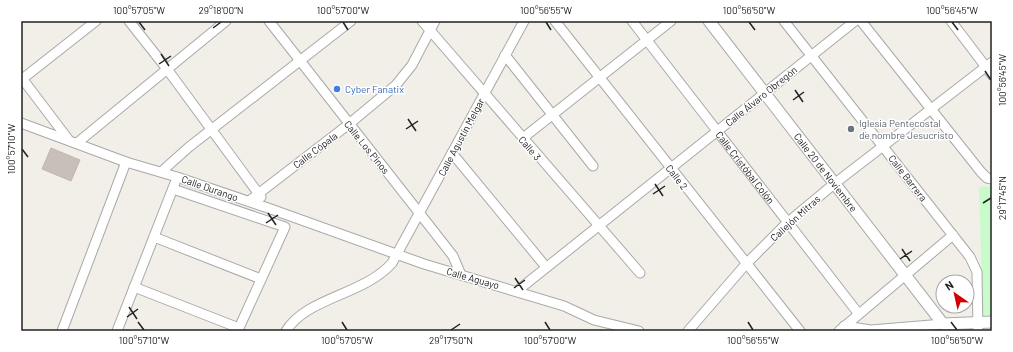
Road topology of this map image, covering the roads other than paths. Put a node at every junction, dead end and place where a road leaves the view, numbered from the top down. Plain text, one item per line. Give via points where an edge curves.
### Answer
1 (96, 21) edge
2 (129, 21) edge
3 (226, 21) edge
4 (269, 21) edge
5 (351, 21) edge
6 (422, 21) edge
7 (435, 21) edge
8 (524, 21) edge
9 (555, 21) edge
10 (632, 21) edge
11 (671, 21) edge
12 (709, 21) edge
13 (784, 21) edge
14 (855, 21) edge
15 (861, 21) edge
16 (951, 21) edge
17 (430, 30) junction
18 (647, 40) junction
19 (505, 55) junction
20 (811, 56) junction
21 (300, 62) junction
22 (989, 64) edge
23 (167, 69) junction
24 (992, 75) edge
25 (600, 77) junction
26 (22, 79) edge
27 (484, 93) junction
28 (764, 93) junction
29 (930, 109) junction
30 (553, 114) junction
31 (21, 123) edge
32 (349, 124) junction
33 (212, 130) junction
34 (716, 131) junction
35 (523, 138) junction
36 (72, 141) junction
37 (882, 146) junction
38 (452, 153) junction
39 (126, 162) junction
40 (593, 166) dead end
41 (670, 168) junction
42 (161, 172) junction
43 (177, 177) junction
44 (992, 179) edge
45 (834, 184) junction
46 (173, 189) junction
47 (259, 193) junction
48 (248, 201) junction
49 (268, 208) junction
50 (420, 214) junction
51 (787, 223) junction
52 (598, 226) junction
53 (953, 235) junction
54 (154, 237) junction
55 (398, 254) junction
56 (746, 264) junction
57 (546, 267) junction
58 (640, 273) dead end
59 (461, 275) junction
60 (905, 275) junction
61 (261, 279) junction
62 (134, 287) junction
63 (517, 290) junction
64 (858, 313) junction
65 (992, 322) edge
66 (943, 324) junction
67 (978, 327) edge
68 (841, 328) edge
69 (62, 331) edge
70 (117, 331) edge
71 (286, 331) edge
72 (639, 331) edge
73 (688, 331) edge
74 (800, 331) edge

1 - 26 street
2 - 23 street
3 - 23 street
4 - 21 street, Calle Los Pinos
5 - 21 street
6 - 17 street, Calle 3
7 - 17 street, Calle Cópala
8 - 19 street, Calle Agustín Melgar
9 - 25 street, Calle 2
10 - 18 street, Calle Cristóbal Colón
11 - 18 street
12 - 28 street, Calle 20 de Noviembre
13 - 20 street, Calle Barrera
14 - 20 street, Calle Álvaro Obregón
15 - 29 street
16 - 22 street
17 - 27 street, Calle 3
17 - 32 street, Calle Cópala via 412,65 402,78
18 - 25 street
18 - 34 street, Calle Cristóbal Colón
19 - 27 street, Calle Agustín Melgar
19 - 30 street
20 - 28 street, Calle Álvaro Obregón
20 - 37 street, Calle Barrera
21 - 32 street, Calle Los Pinos
21 - 33 street
22 - 24 street
22 - 29 street, Callejón Mitras
23 - 33 street
23 - 36 street
25 - 30 street
25 - 41 street, Calle 2
26 - 36 street
27 - 35 street, Calle 3
27 - 38 street, Calle Agustín Melgar
28 - 34 street, Calle Álvaro Obregón
28 - 45 street, Calle 20 de Noviembre
29 - 37 street, Callejón Mitras
29 - 44 street via 981,172
30 - 35 street
30 - 40 street
31 - 36 street, Calle Durango
32 - 47 street, Calle Cópala
32 - 50 street, Calle Los Pinos
33 - 42 street
33 - 47 street
34 - 41 street, Calle Álvaro Obregón
34 - 51 street, Calle Cristóbal Colón
35 - 52 street, Calle 3
36 - 39 street, Calle Durango
37 - 45 street, Callejón Mitras
37 - 53 street, Calle Barrera
38 - 50 street, Calle Agustín Melgar
38 - 57 street
39 - 42 street, Calle Durango
39 - 69 street
41 - 52 street, Calle Álvaro Obregón
41 - 56 street, Calle 2
42 - 43 street, Calle Durango
43 - 46 street
43 - 48 street, Calle Durango
45 - 51 street, Callejón Mitras
45 - 60 street, Calle 20 de Noviembre
46 - 54 street
46 - 61 street via 285,226
47 - 48 street, Calle Cópala
47 - 49 street
48 - 49 street, Calle Durango
49 - 55 street, Calle Durango
50 - 55 street, Calle Agustín Melgar
50 - 59 street, Calle Los Pinos via 454,258
51 - 56 street, Callejón Mitras
51 - 64 street, Calle Cristóbal Colón
52 - 57 street, Calle Álvaro Obregón
52 - 58 street, Calle 3
53 - 60 street
53 - 67 street, Calle Barrera via 976,267
54 - 61 street
54 - 62 street
55 - 59 street, Calle Aguayo
55 - 71 street, Calle Agustín Melgar via 386,271 376,278 306,312 292,322
56 - 73 street, Callejón Mitras
56 - 74 street, Calle 2
57 - 63 street, Calle Álvaro Obregón
59 - 63 street, Calle Aguayo
60 - 64 street
60 - 66 street, Calle 20 de Noviembre
61 - 62 street via 239,328
62 - 70 street
63 - 72 street, Calle Aguayo via 569,307 591,319
64 - 68 street
65 - 67 street
66 - 67 street
66 - 68 street via 868,330

